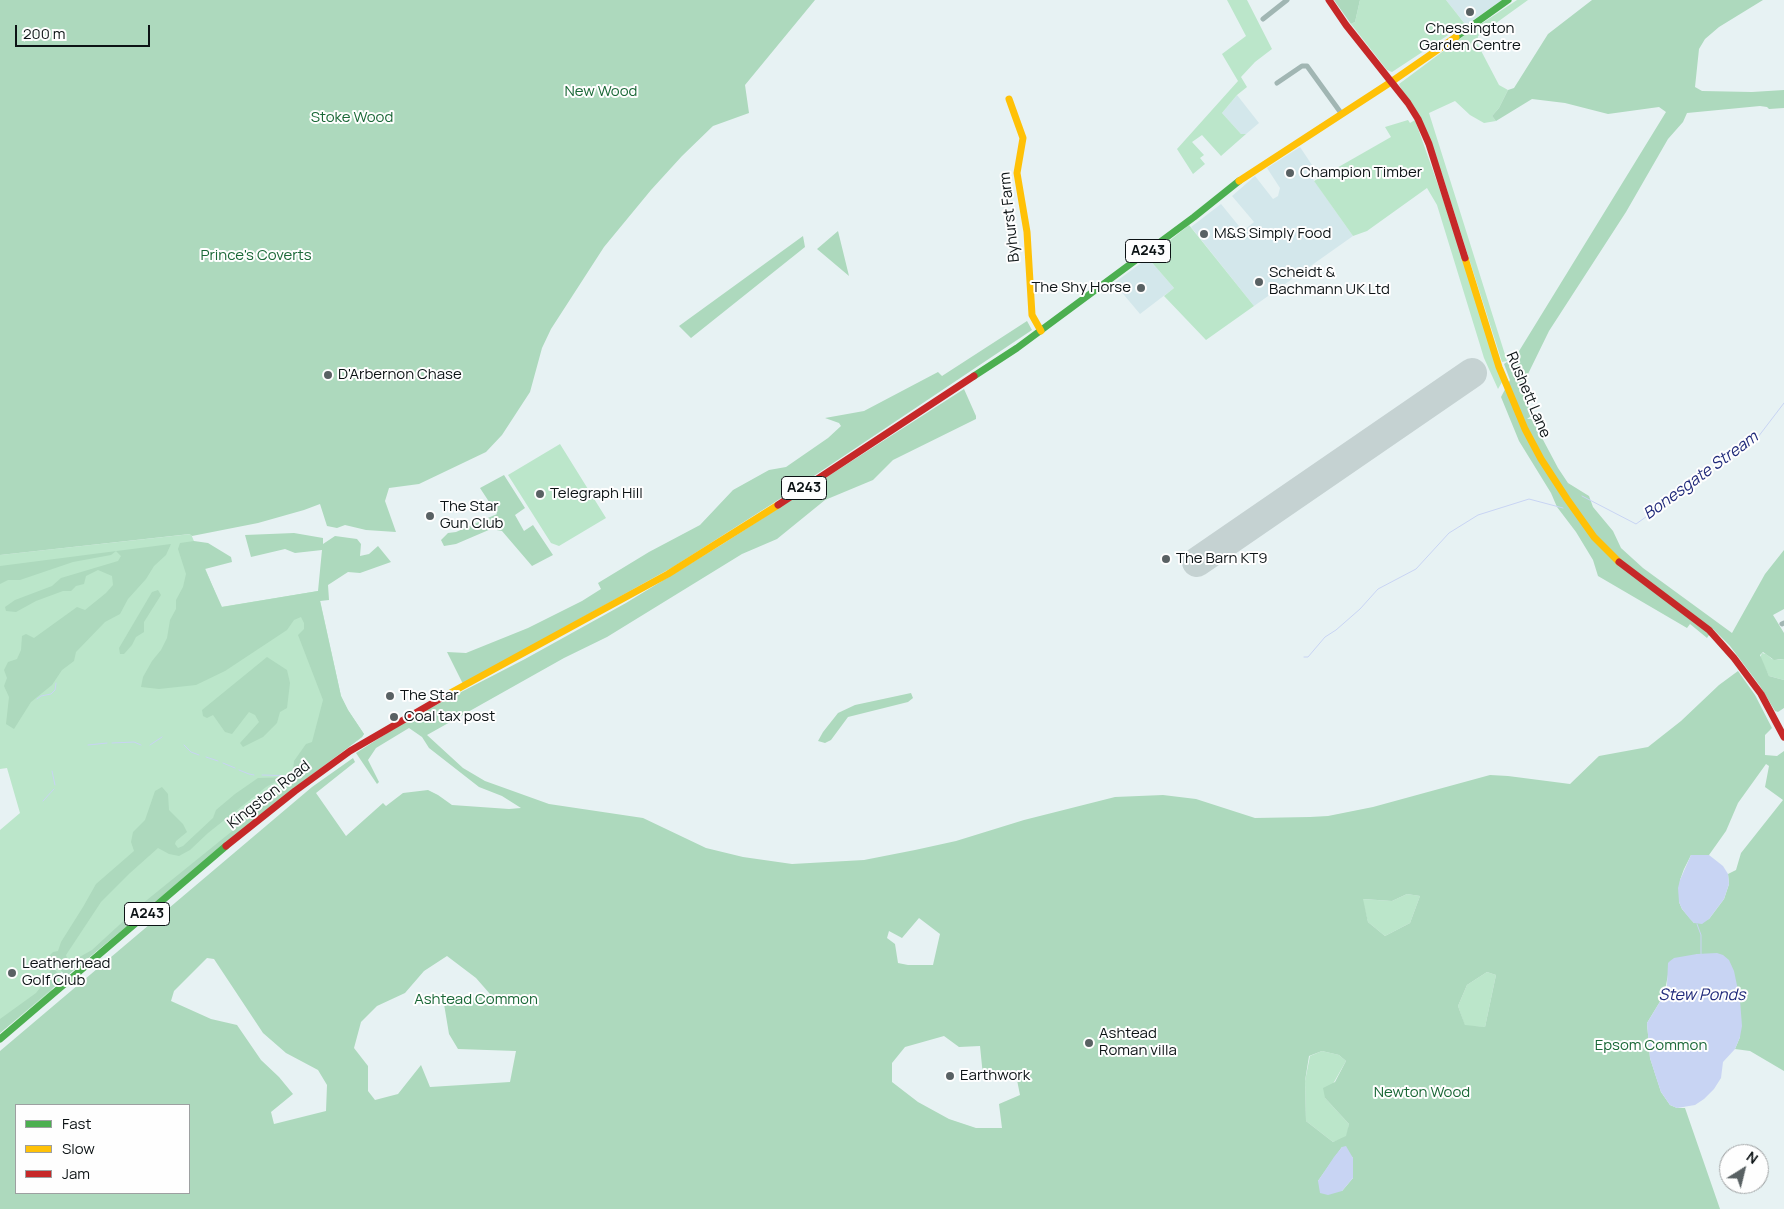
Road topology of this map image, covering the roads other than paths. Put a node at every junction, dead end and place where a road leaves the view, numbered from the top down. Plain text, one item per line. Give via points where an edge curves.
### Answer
1 (1287, 0) edge
2 (1329, 0) edge
3 (1508, 0) edge
4 (1263, 19) dead end
5 (1391, 82) junction
6 (1277, 83) dead end
7 (1009, 99) dead end
8 (1341, 113) junction
9 (1041, 332) junction
10 (1784, 736) edge
11 (0, 1039) edge

1 - 4 street
2 - 5 main road, Rushett Lane
3 - 5 main road, A243
5 - 8 main road, A243
5 - 10 main road, Rushett Lane via 1418,119 1429,144 1500,366 1525,429 1541,459 1594,537 1614,558 1701,624 1734,658 1761,694
6 - 8 street via 1307,66
7 - 9 main road, Byhurst Farm via 1023,138 1017,173 1027,232 1032,315
8 - 9 main road, A243 via 1236,183
9 - 11 main road, Kingston Road / A243 via 668,574 350,750 227,845

